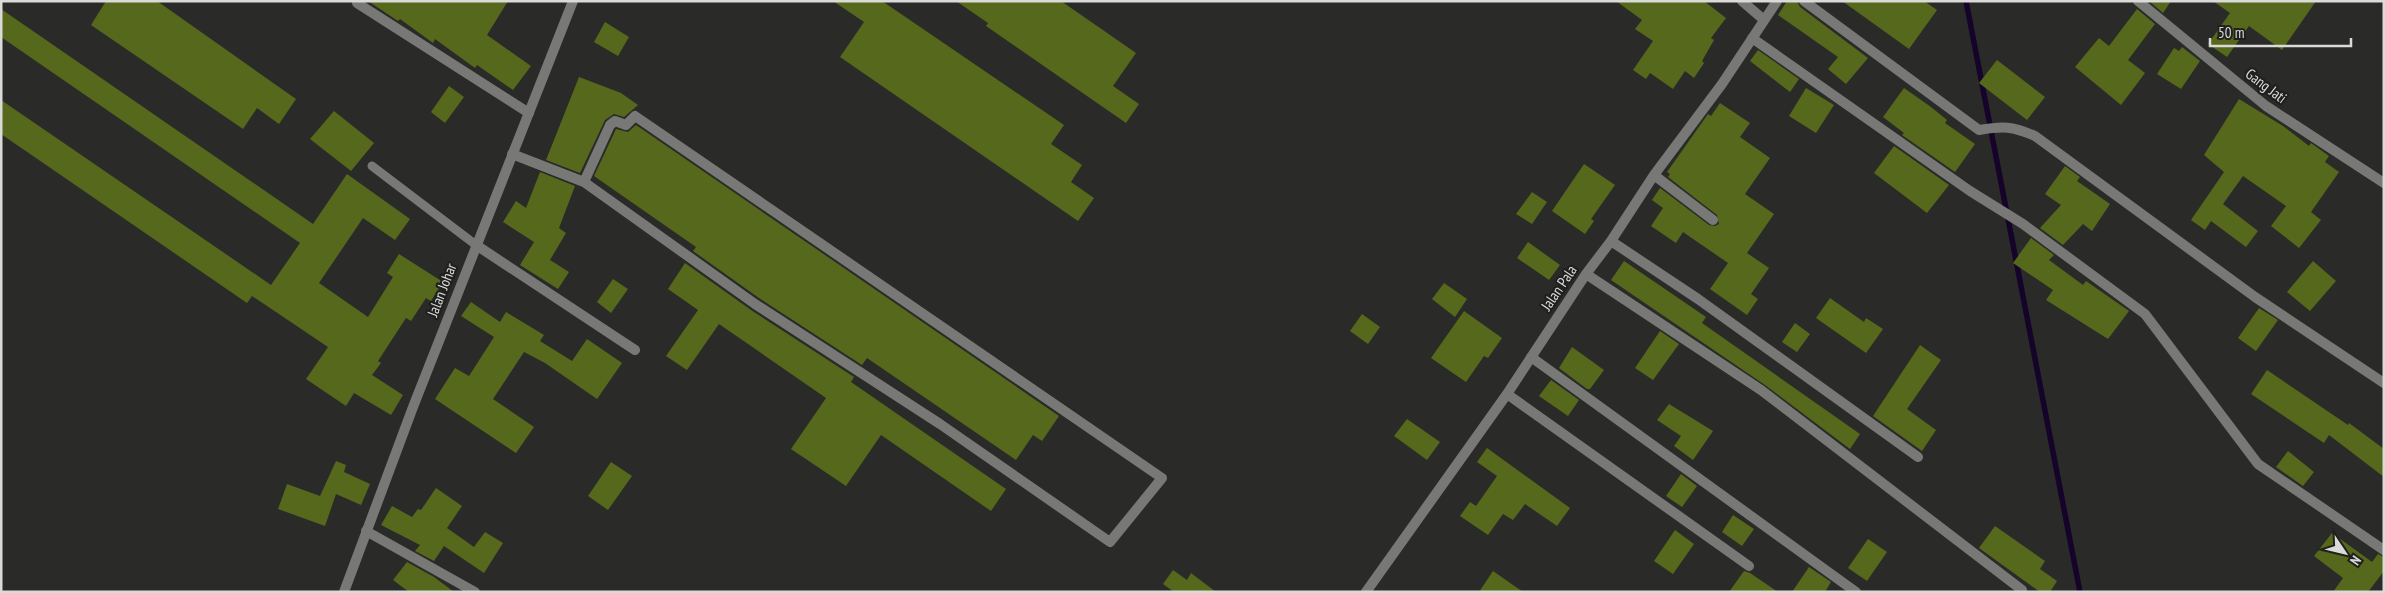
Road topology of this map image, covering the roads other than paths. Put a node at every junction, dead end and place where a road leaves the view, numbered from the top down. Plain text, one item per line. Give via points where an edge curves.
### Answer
1 (573, 1) edge
2 (1742, 1) edge
3 (1777, 1) edge
4 (1804, 1) edge
5 (2138, 1) edge
6 (357, 3) dead end
7 (1764, 20) junction
8 (1752, 38) junction
9 (529, 113) junction
10 (512, 154) junction
11 (372, 166) dead end
12 (1654, 175) junction
13 (584, 182) junction
14 (2384, 183) edge
15 (1713, 220) dead end
16 (1611, 241) junction
17 (476, 245) junction
18 (1586, 274) junction
19 (635, 350) dead end
20 (1531, 356) junction
21 (2384, 383) edge
22 (1507, 394) junction
23 (940, 424) junction
24 (934, 433) dead end
25 (1918, 457) dead end
26 (366, 530) junction
27 (2384, 550) edge
28 (1749, 566) dead end
29 (2022, 590) dead end
30 (344, 592) edge
31 (475, 592) edge
32 (1366, 592) edge
33 (1856, 592) edge

1 - 9 street, Jalan Johar
2 - 7 street
3 - 7 street, Jalan Pala
4 - 21 street via 1979,130 2006,126 2035,136 2255,297
5 - 14 street, Gang Jati via 2266,106
6 - 9 street
7 - 8 street, Jalan Pala
8 - 12 street, Jalan Pala
8 - 27 street via 1970,191 2023,224 2145,314 2258,464
9 - 10 street, Jalan Johar
10 - 13 street
10 - 17 street, Jalan Johar
11 - 17 lane
12 - 15 street
12 - 16 street, Jalan Pala
13 - 23 street via 754,304
13 - 23 street via 610,125 615,121 626,125 635,116 1162,478 1110,542
16 - 18 street, Jalan Pala
16 - 25 street via 1698,299
17 - 19 street
17 - 26 street, Jalan Johar
18 - 20 street, Jalan Pala
18 - 29 street via 1762,390
20 - 22 street, Jalan Pala
20 - 33 street
22 - 28 street
22 - 32 street, Jalan Pala
23 - 24 street
26 - 30 street, Jalan Johar
26 - 31 street

